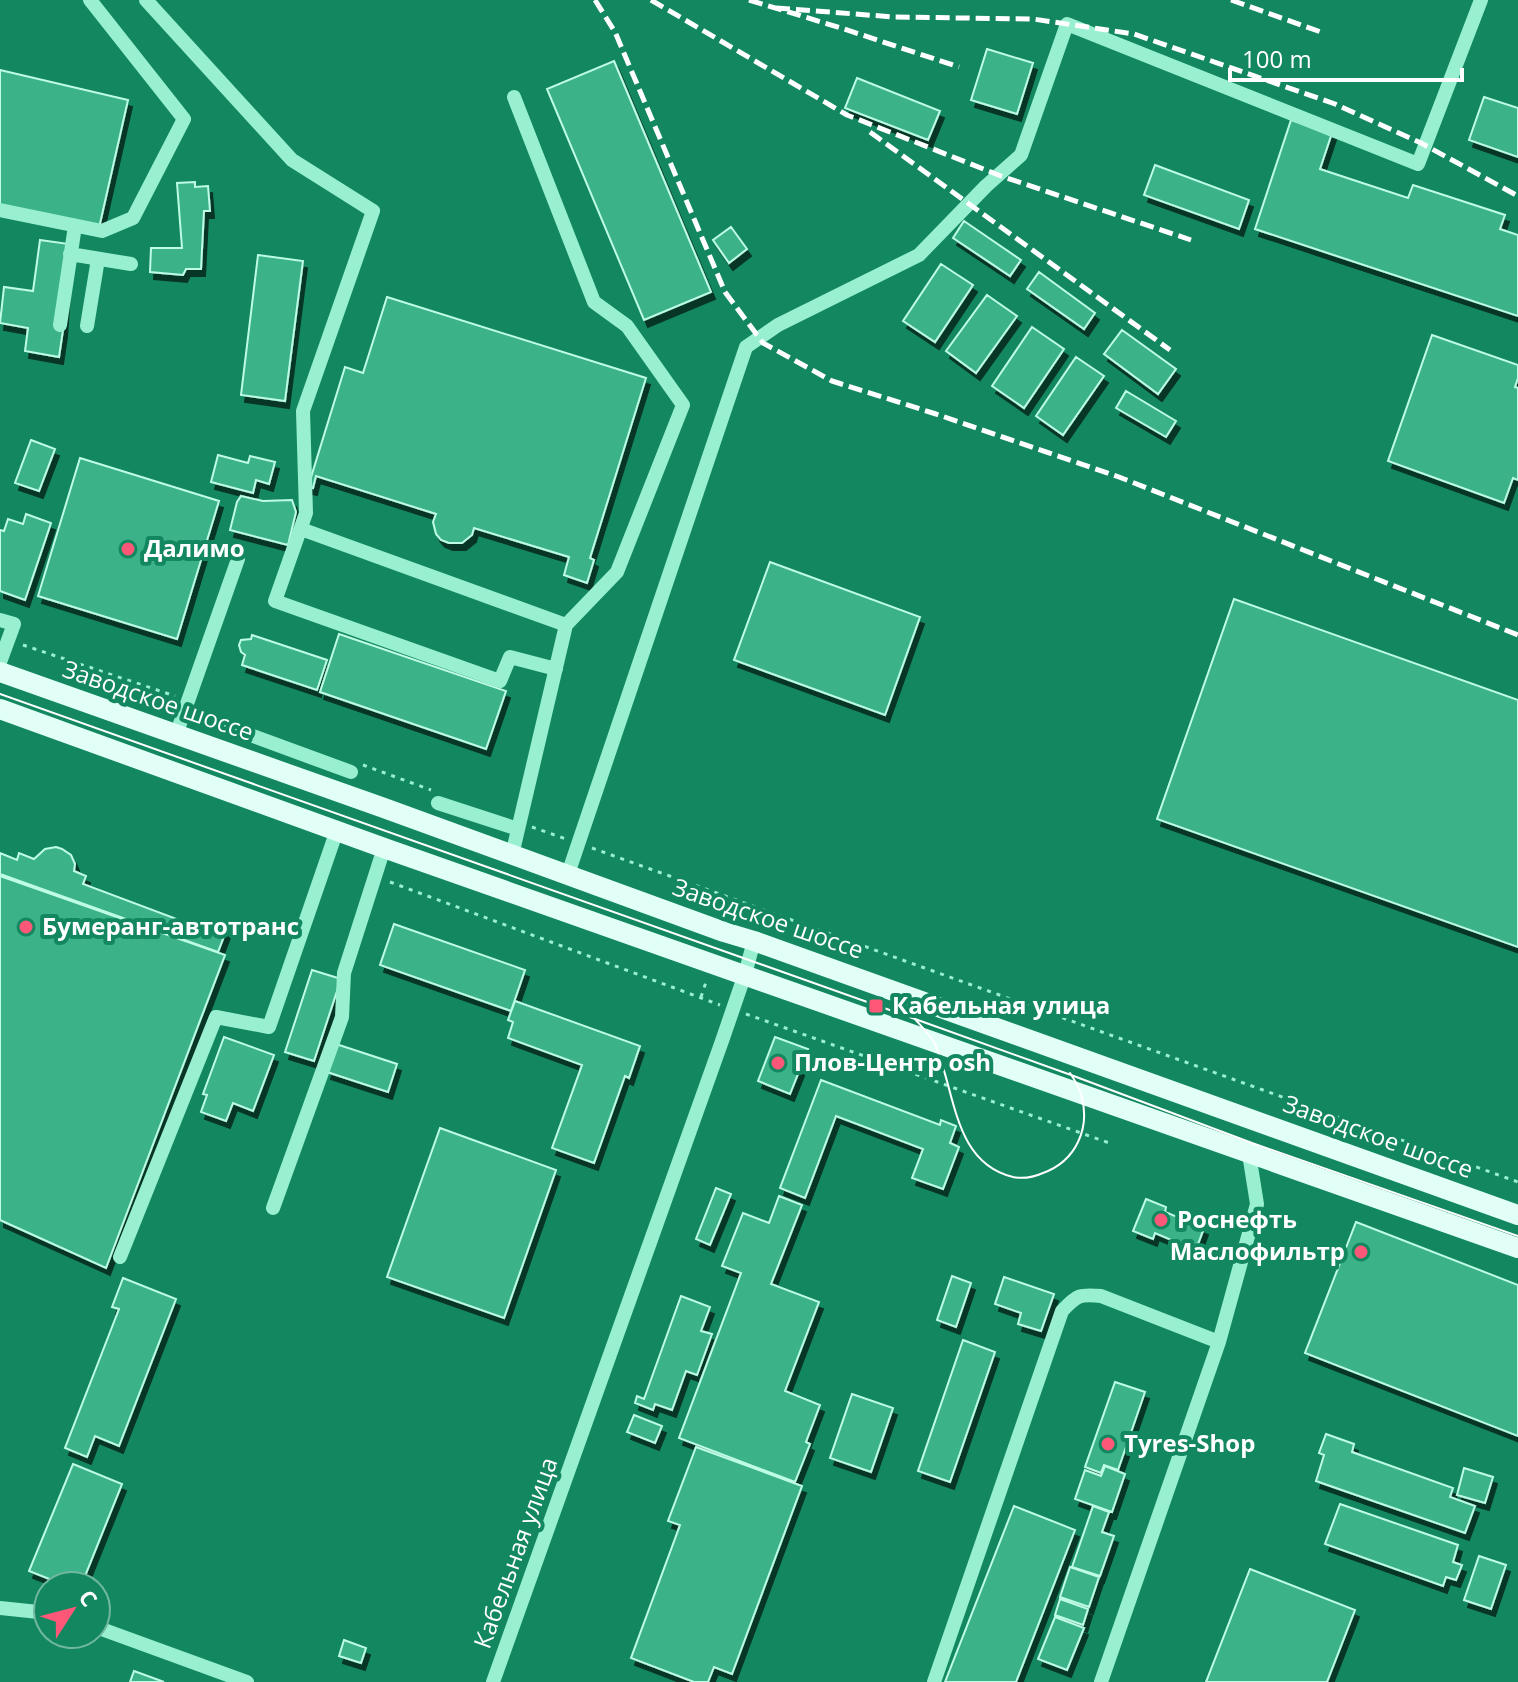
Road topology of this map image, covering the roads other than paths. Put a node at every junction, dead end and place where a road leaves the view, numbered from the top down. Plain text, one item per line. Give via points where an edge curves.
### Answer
1 (90, 0) edge
2 (146, 0) edge
3 (1481, 0) edge
4 (514, 97) dead end
5 (0, 210) edge
6 (75, 226) junction
7 (70, 254) junction
8 (98, 259) junction
9 (131, 264) dead end
10 (60, 325) dead end
11 (87, 326) dead end
12 (301, 529) junction
13 (238, 559) dead end
14 (0, 620) edge
15 (566, 625) junction
16 (0, 662) edge
17 (556, 669) junction
18 (0, 672) edge
19 (187, 706) junction
20 (0, 709) edge
21 (176, 735) junction
22 (356, 768) road end
23 (436, 797) road end
24 (519, 825) junction
25 (337, 830) junction
26 (384, 848) junction
27 (512, 855) junction
28 (568, 874) junction
29 (754, 941) junction
30 (745, 974) junction
31 (1257, 1122) junction
32 (1249, 1154) junction
33 (273, 1208) dead end
34 (1518, 1215) edge
35 (1518, 1248) edge
36 (120, 1257) dead end
37 (1219, 1342) junction
38 (0, 1608) edge
39 (32, 1611) edge
40 (112, 1633) edge
41 (247, 1682) edge
42 (493, 1682) edge
43 (934, 1682) edge
44 (1101, 1682) edge

1 - 6 street via 184,119 133,218 102,231
2 - 12 street via 292,160 373,211 303,411 306,513
3 - 28 street via 1418,164 1067,24 1021,155 919,255 778,325 746,347
4 - 15 street via 594,302 627,326 683,405 617,572
5 - 6 street
6 - 7 street
7 - 8 street
7 - 10 street
8 - 9 street
8 - 11 street
12 - 15 street
12 - 17 street via 275,601 500,681 510,657
13 - 19 street
14 - 16 street via 14,624
15 - 17 street
17 - 24 street
18 - 21 main road, Заводское шоссе
19 - 21 street
19 - 22 street
20 - 25 main road
21 - 27 main road, Заводское шоссе
23 - 24 street
24 - 27 street
25 - 26 main road
25 - 36 street via 269,1027 216,1017
26 - 30 main road
26 - 33 street via 344,973 342,1017
27 - 28 main road, Заводское шоссе
28 - 29 main road, Заводское шоссе
29 - 30 street, Кабельная улица
29 - 31 main road, Заводское шоссе
30 - 32 main road
30 - 42 street, Кабельная улица
31 - 32 main road
31 - 34 main road, Заводское шоссе
32 - 35 main road
32 - 37 street via 1257,1204
37 - 43 street via 1101,1296 1075,1297 1062,1311
37 - 44 street
38 - 39 street
40 - 41 street

